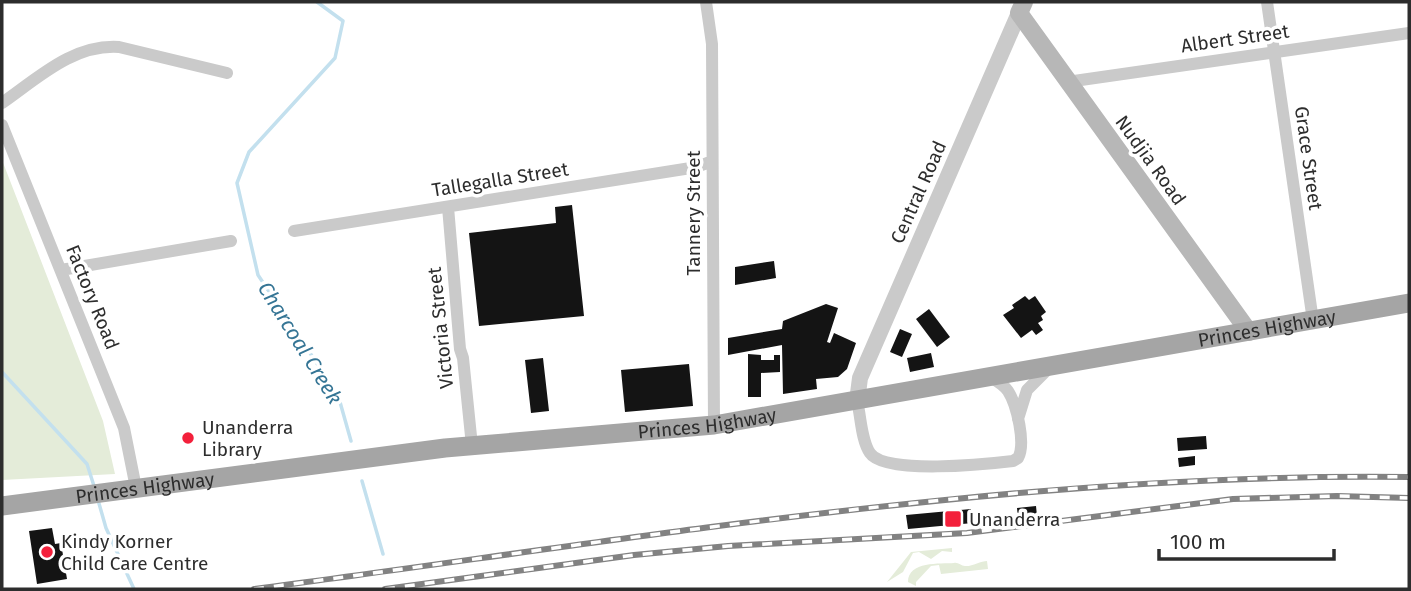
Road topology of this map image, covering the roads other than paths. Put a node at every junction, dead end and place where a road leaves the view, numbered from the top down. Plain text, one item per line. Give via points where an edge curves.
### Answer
1 (706, 2) edge
2 (1267, 2) edge
3 (1018, 5) edge
4 (1409, 33) edge
5 (1275, 51) junction
6 (227, 73) dead end
7 (1068, 82) junction
8 (2, 103) edge
9 (2, 125) edge
10 (712, 161) junction
11 (448, 207) junction
12 (294, 231) dead end
13 (231, 241) dead end
14 (61, 270) junction
15 (1409, 303) edge
16 (1313, 321) junction
17 (1249, 332) junction
18 (1050, 367) junction
19 (990, 377) junction
20 (857, 401) junction
21 (1018, 420) junction
22 (714, 425) junction
23 (472, 446) junction
24 (136, 488) junction
25 (2, 506) edge

1 - 10 street, Tannery Street via 712,34
2 - 5 street, Grace Street
3 - 7 main road, Nudjia Road
3 - 20 street, Central Road via 860,378
4 - 5 street, Albert Street
5 - 7 street, Albert Street
5 - 16 street, Grace Street
6 - 8 street via 102,46 70,57
7 - 17 main road, Nudjia Road
9 - 14 street, Factory Road
10 - 11 street, Tallegalla Street
10 - 22 street, Tannery Street
11 - 12 street, Tallegalla Street
11 - 23 street, Victoria Street
13 - 14 street
14 - 24 street, Factory Road via 124,428
15 - 16 main road, Princes Highway
16 - 17 main road, Princes Highway
17 - 18 main road, Princes Highway
18 - 19 main road, Princes Highway
18 - 21 street via 1027,390
19 - 20 main road, Princes Highway
19 - 21 street via 1008,392
20 - 21 street via 870,454 908,466 1016,460 1021,450
20 - 22 main road, Princes Highway
22 - 23 main road, Princes Highway
23 - 24 main road, Princes Highway
24 - 25 main road, Princes Highway

